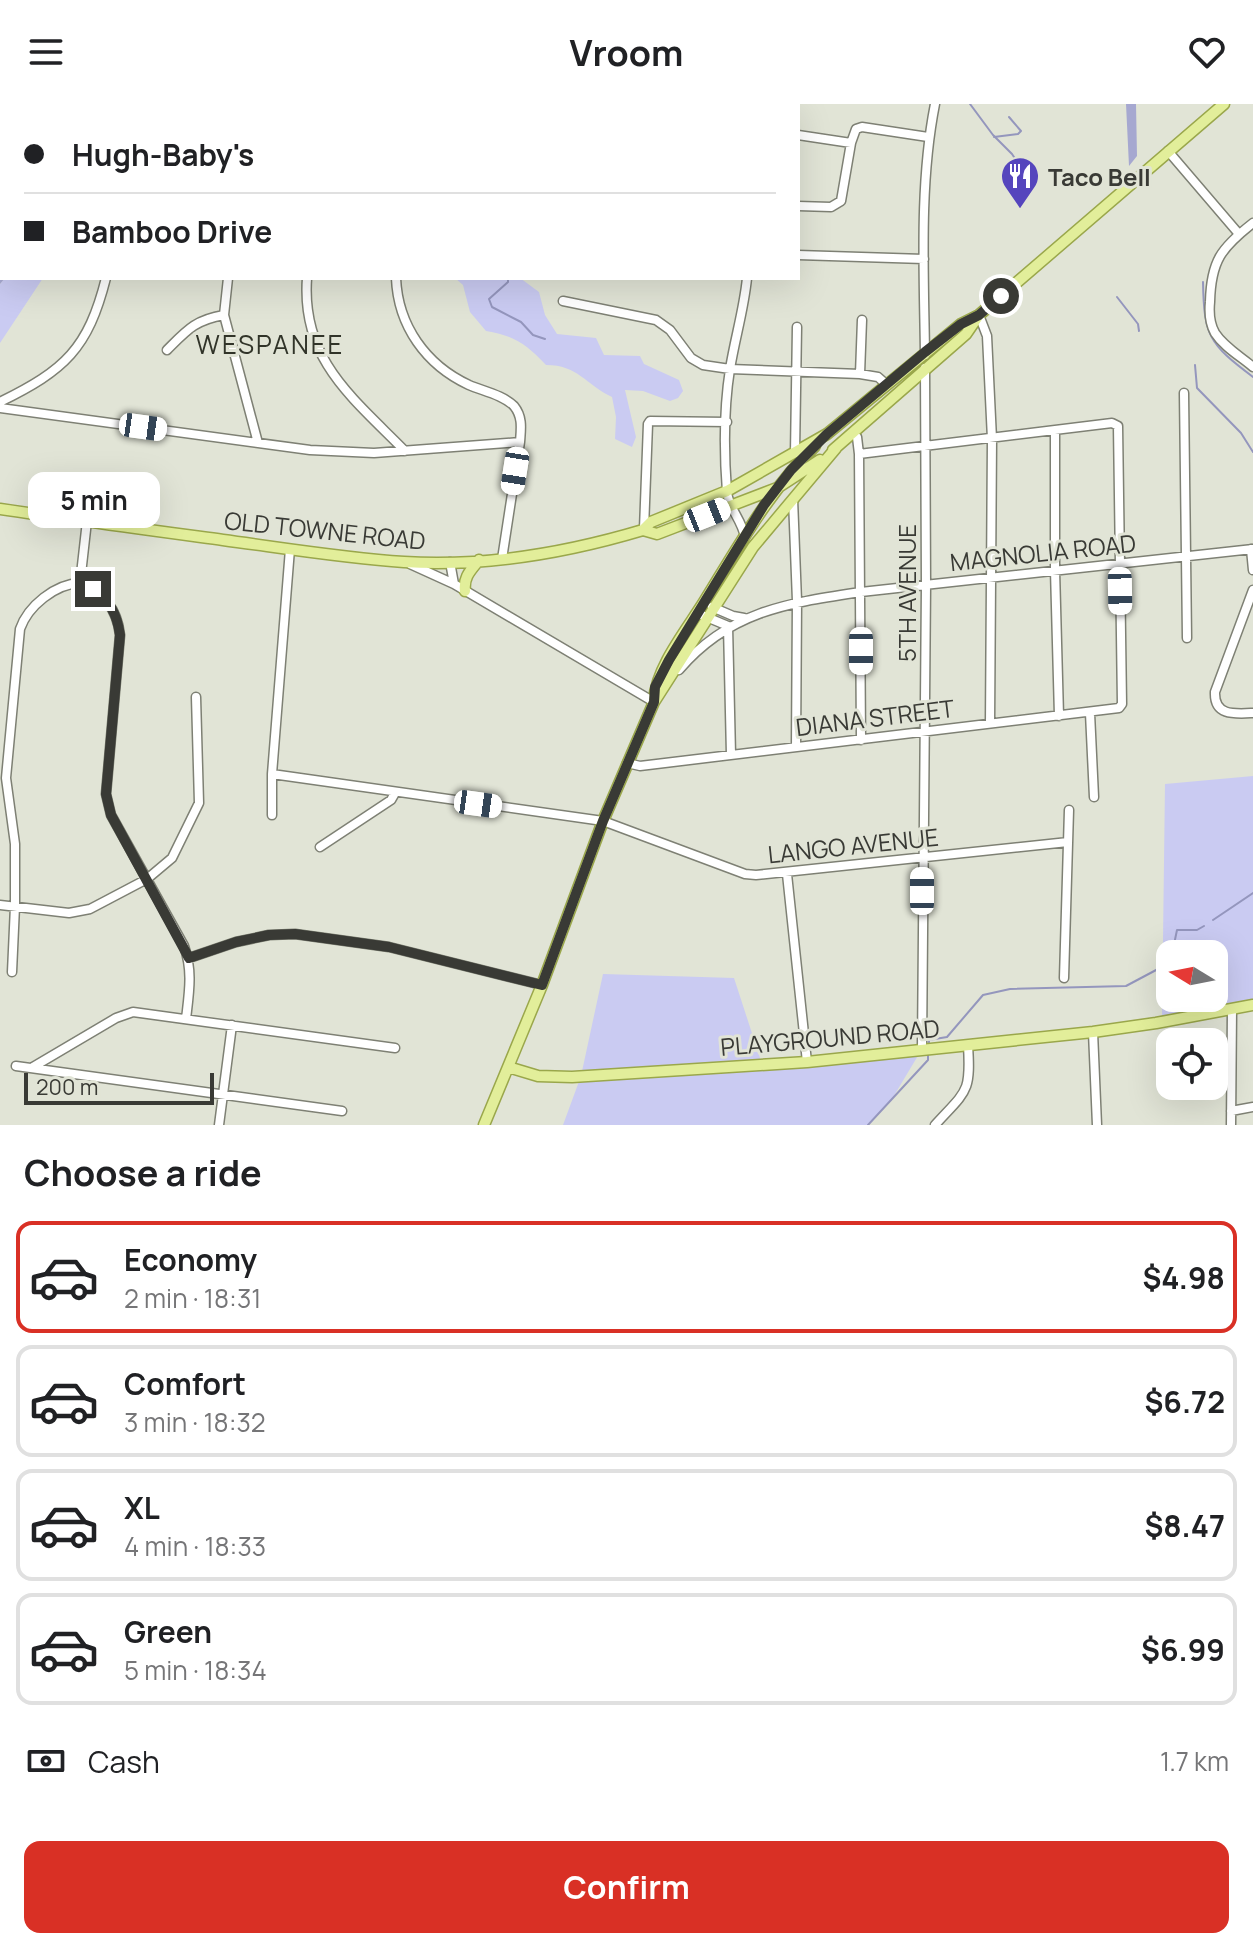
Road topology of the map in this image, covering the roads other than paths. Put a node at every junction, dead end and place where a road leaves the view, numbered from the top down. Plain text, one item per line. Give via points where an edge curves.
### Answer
1 (935, 104) edge
2 (1224, 104) edge
3 (800, 135) edge
4 (928, 137) junction
5 (851, 143) junction
6 (1168, 151) junction
7 (800, 206) edge
8 (1253, 223) edge
9 (1239, 234) junction
10 (800, 255) edge
11 (924, 259) junction
12 (106, 280) edge
13 (228, 280) edge
14 (307, 280) edge
15 (396, 280) edge
16 (747, 280) edge
17 (563, 301) dead end
18 (224, 315) junction
19 (979, 315) junction
20 (862, 320) dead end
21 (797, 327) dead end
22 (167, 350) dead end
23 (925, 352) junction
24 (1253, 367) edge
25 (925, 368) junction
26 (730, 369) junction
27 (795, 372) junction
28 (860, 374) junction
29 (887, 385) junction
30 (1184, 393) dead end
31 (0, 405) edge
32 (727, 422) junction
33 (1055, 431) junction
34 (852, 433) junction
35 (827, 434) junction
36 (992, 439) junction
37 (520, 442) junction
38 (258, 443) junction
39 (926, 447) junction
40 (836, 448) junction
41 (405, 451) junction
42 (795, 453) junction
43 (859, 454) junction
44 (777, 488) junction
45 (727, 491) junction
46 (793, 498) junction
47 (732, 505) junction
48 (0, 509) edge
49 (87, 521) junction
50 (643, 530) junction
51 (745, 537) junction
52 (290, 549) junction
53 (1252, 549) edge
54 (1187, 556) junction
55 (502, 559) junction
56 (479, 560) junction
57 (406, 562) junction
58 (450, 562) junction
59 (1120, 564) junction
60 (1055, 570) junction
61 (1253, 570) edge
62 (992, 578) junction
63 (80, 583) junction
64 (454, 584) junction
65 (926, 585) junction
66 (1253, 590) edge
67 (465, 591) junction
68 (861, 592) junction
69 (797, 601) junction
70 (709, 605) junction
71 (702, 616) junction
72 (745, 618) junction
73 (728, 626) junction
74 (1187, 638) dead end
75 (196, 697) dead end
76 (654, 702) junction
77 (1090, 713) junction
78 (1253, 713) edge
79 (1059, 716) junction
80 (990, 723) junction
81 (925, 732) junction
82 (861, 740) junction
83 (796, 747) junction
84 (731, 755) junction
85 (627, 763) junction
86 (272, 774) junction
87 (395, 793) junction
88 (1094, 797) dead end
89 (1069, 810) dead end
90 (272, 815) dead end
91 (603, 821) junction
92 (1068, 842) junction
93 (320, 847) dead end
94 (922, 859) junction
95 (787, 874) junction
96 (147, 879) junction
97 (0, 905) edge
98 (15, 906) junction
99 (189, 958) junction
100 (12, 972) dead end
101 (1064, 978) dead end
102 (542, 985) junction
103 (1253, 1005) edge
104 (1232, 1009) junction
105 (186, 1019) junction
106 (232, 1025) junction
107 (1093, 1032) junction
108 (968, 1045) junction
109 (395, 1048) dead end
110 (922, 1049) junction
111 (807, 1062) junction
112 (16, 1066) dead end
113 (33, 1067) junction
114 (508, 1067) junction
115 (224, 1093) junction
116 (1253, 1107) edge
117 (342, 1111) dead end
118 (1231, 1111) junction
119 (219, 1125) edge
120 (484, 1125) edge
121 (935, 1125) edge
122 (1097, 1125) edge
123 (1231, 1125) edge

1 - 4 street, 5TH AVENUE
2 - 6 main road
3 - 5 street
4 - 5 street via 858,127
4 - 11 street, 5TH AVENUE
5 - 7 street via 841,201 831,207
6 - 9 street
6 - 19 main road
8 - 9 street
9 - 24 street via 1214,263 1209,312 1217,335
10 - 11 street
11 - 23 street, 5TH AVENUE
12 - 31 street via 98,310 76,351 41,382
13 - 18 street
14 - 41 street via 309,320 322,360
15 - 37 street via 415,340 446,371 512,404 521,423
16 - 26 street
17 - 26 street via 656,320 691,358
18 - 22 street via 192,325
18 - 38 street
19 - 23 main road
19 - 25 main road via 966,334
19 - 36 street via 987,336
20 - 28 street
21 - 27 street
23 - 25 street, 5TH AVENUE
23 - 29 main road
25 - 34 main road
25 - 39 street, 5TH AVENUE
26 - 27 street
26 - 32 street
27 - 28 street
27 - 42 street
28 - 29 street via 878,377
29 - 35 main road
30 - 54 street
31 - 38 street
32 - 45 street
32 - 50 street via 650,421
33 - 36 street
33 - 59 street via 1118,426
33 - 60 street
34 - 40 main road
34 - 43 street
35 - 42 main road
35 - 44 main road
36 - 39 street
36 - 62 street
37 - 41 street
37 - 55 street
38 - 41 street via 310,450
39 - 43 street
39 - 65 street, 5TH AVENUE
40 - 44 main road
40 - 46 main road
42 - 45 main road
43 - 68 street
44 - 47 main road
44 - 51 main road
45 - 47 street
45 - 50 main road
46 - 69 street
46 - 70 main road
47 - 50 main road via 657,534
47 - 51 street
48 - 49 main road, OLD TOWNE ROAD
49 - 52 main road, OLD TOWNE ROAD
49 - 63 street
50 - 55 main road, OLD TOWNE ROAD via 587,547
51 - 70 main road
52 - 57 main road, OLD TOWNE ROAD
52 - 86 street
53 - 54 street, MAGNOLIA ROAD
53 - 61 street
54 - 59 street, MAGNOLIA ROAD
54 - 74 street
55 - 56 main road, OLD TOWNE ROAD
56 - 58 main road, OLD TOWNE ROAD
56 - 67 main road via 467,574
57 - 58 main road, OLD TOWNE ROAD
57 - 64 street
58 - 64 street
59 - 60 street, MAGNOLIA ROAD
59 - 77 street, DIANA STREET via 1122,699 1119,708
60 - 62 street, MAGNOLIA ROAD
60 - 79 street
62 - 65 street, MAGNOLIA ROAD
62 - 80 street
63 - 96 street via 105,597 118,622 106,794 111,815
63 - 98 street via 34,605 20,629 6,778 15,844
64 - 67 street
65 - 68 street, MAGNOLIA ROAD
65 - 81 street, 5TH AVENUE
66 - 78 street via 1215,692 1223,711
67 - 76 street
68 - 69 street, MAGNOLIA ROAD
68 - 82 street
69 - 72 street, MAGNOLIA ROAD
69 - 83 street
70 - 71 main road
70 - 72 street
71 - 73 street
71 - 76 main road via 660,677
72 - 73 street, MAGNOLIA ROAD
73 - 76 street, MAGNOLIA ROAD via 688,659
73 - 84 street
75 - 96 street via 199,803 172,858
76 - 85 main road
77 - 79 street, DIANA STREET
77 - 88 street
79 - 80 street, DIANA STREET
80 - 81 street, DIANA STREET
81 - 82 street, DIANA STREET
81 - 94 street, 5TH AVENUE
82 - 83 street, DIANA STREET
83 - 84 street, DIANA STREET
84 - 85 street, DIANA STREET
85 - 91 main road
86 - 87 street, LANGO AVENUE
86 - 90 street
87 - 91 street, LANGO AVENUE
87 - 93 street
89 - 92 street
91 - 95 street, LANGO AVENUE via 745,874
91 - 102 main road
92 - 94 street, LANGO AVENUE
92 - 101 street
94 - 95 street, LANGO AVENUE
94 - 110 street, 5TH AVENUE
95 - 111 street
96 - 98 street via 80,912
96 - 99 street
97 - 98 street
98 - 100 street
99 - 102 street via 236,942 295,934 389,947
99 - 105 street
102 - 114 main road
103 - 104 main road, PLAYGROUND ROAD
104 - 107 main road, PLAYGROUND ROAD
104 - 118 street
105 - 106 street
105 - 113 street via 133,1012
106 - 109 street
106 - 115 street
107 - 108 main road, PLAYGROUND ROAD
107 - 122 street
108 - 110 main road, PLAYGROUND ROAD
108 - 121 street via 970,1080
110 - 111 main road, PLAYGROUND ROAD
111 - 114 main road, PLAYGROUND ROAD via 572,1077 538,1076
112 - 113 street
113 - 115 street
114 - 120 main road
115 - 117 street
115 - 119 street
116 - 118 street
118 - 123 street

